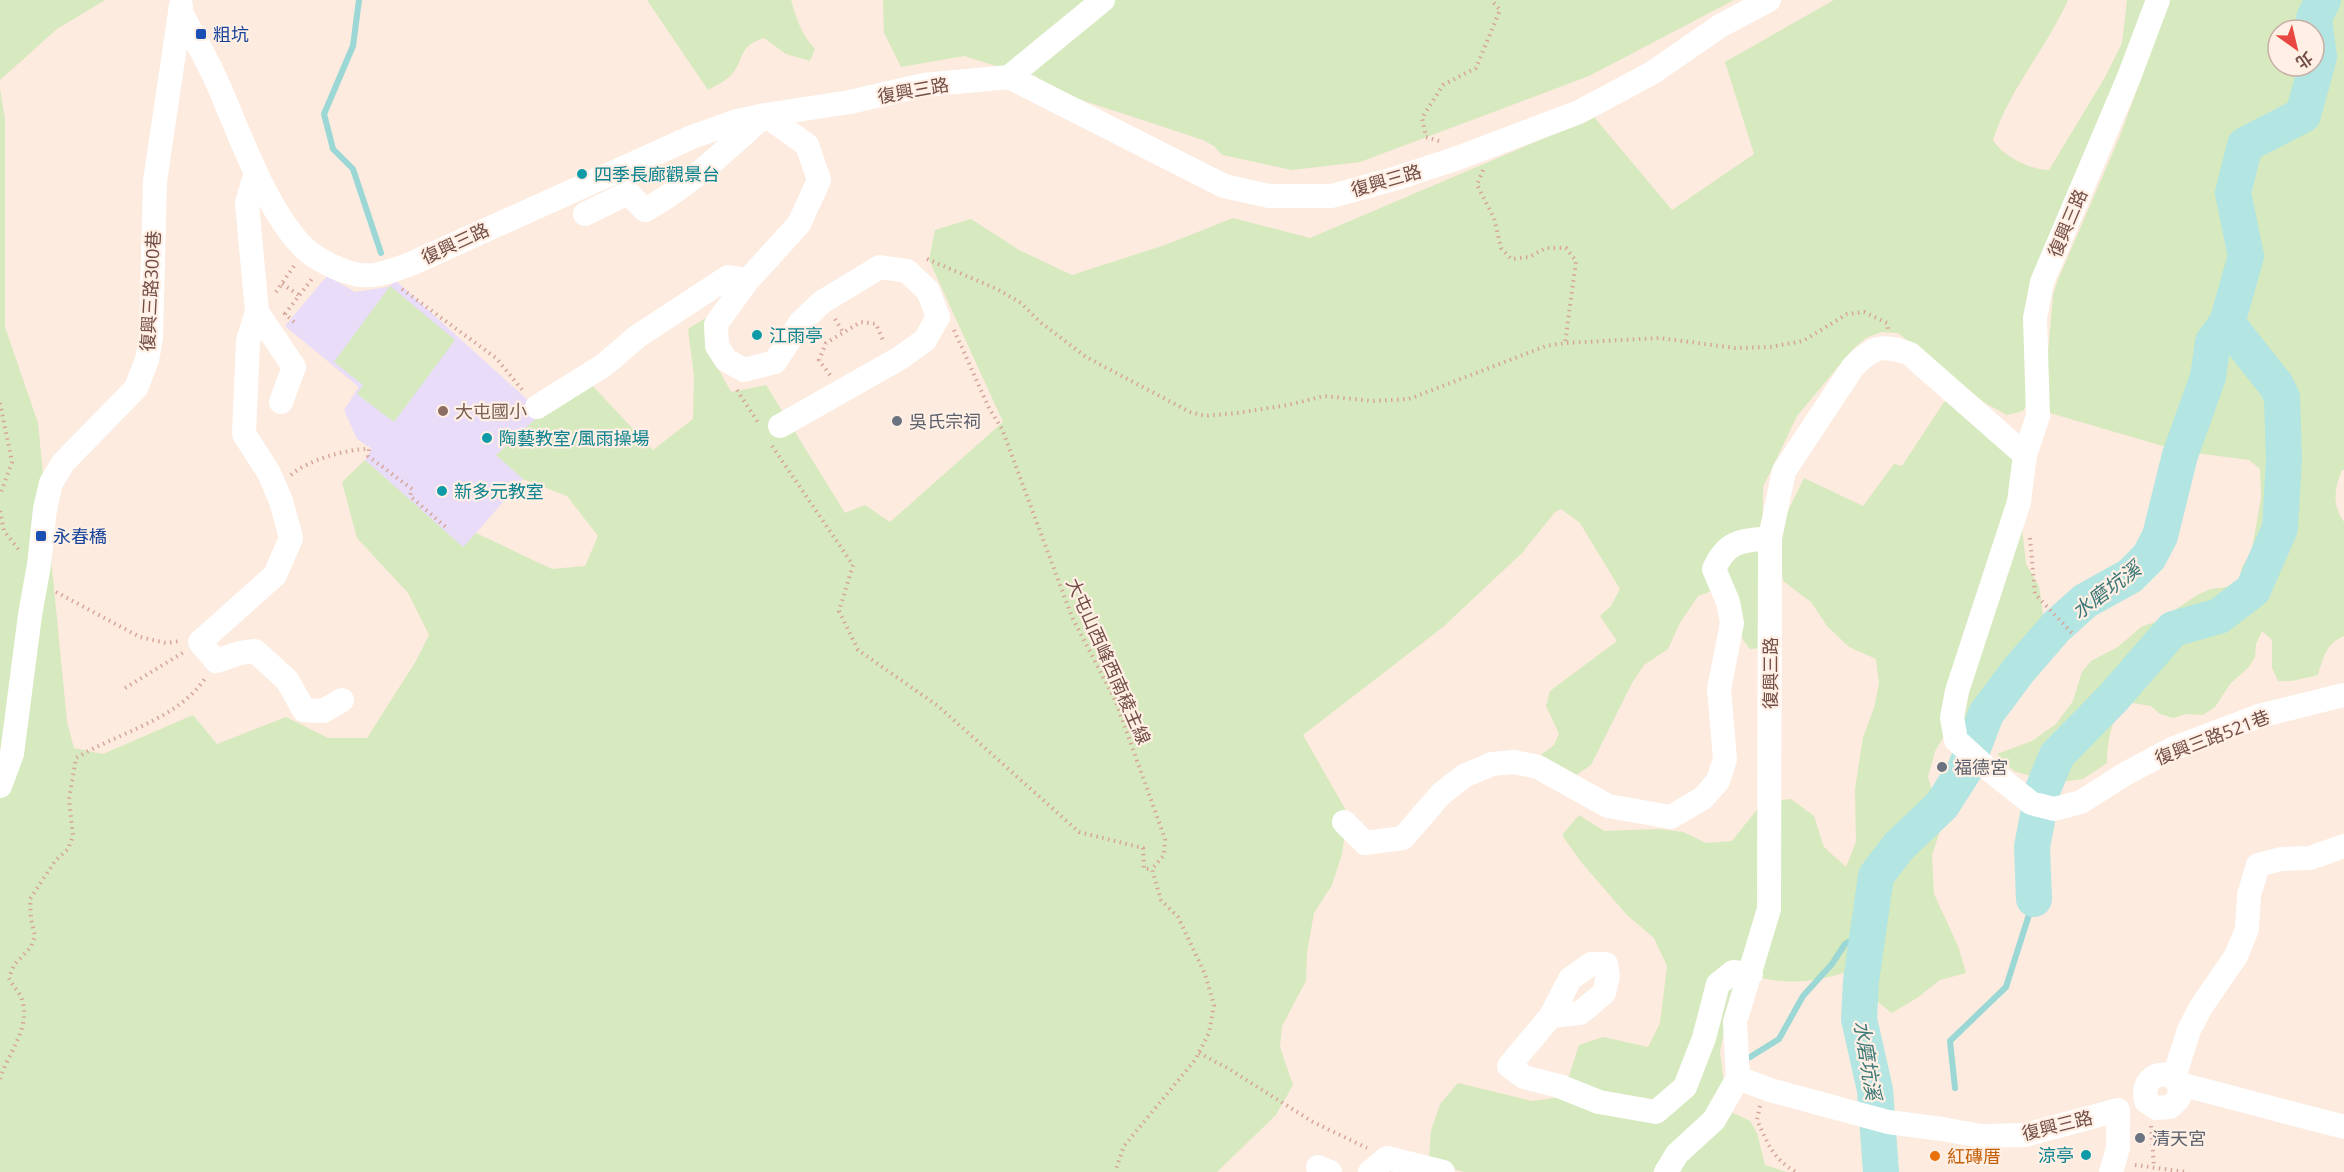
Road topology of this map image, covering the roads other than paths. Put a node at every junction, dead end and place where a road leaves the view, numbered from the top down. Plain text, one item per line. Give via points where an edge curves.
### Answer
1 (1103, 0) edge
2 (1769, 0) edge
3 (2158, 0) edge
4 (182, 5) edge
5 (1009, 77) junction
6 (765, 115) junction
7 (256, 172) junction
8 (585, 214) dead end
9 (748, 280) junction
10 (257, 312) junction
11 (281, 402) dead end
12 (537, 407) road end
13 (770, 431) road end
14 (2025, 455) junction
15 (1770, 538) junction
16 (2344, 695) edge
17 (342, 700) dead end
18 (1963, 746) joint
19 (0, 786) edge
20 (1344, 822) dead end
21 (2343, 848) edge
22 (1751, 974) junction
23 (1551, 1016) dead end
24 (1738, 1078) junction
25 (2177, 1081) junction
26 (2150, 1105) road end
27 (2344, 1127) edge
28 (1378, 1165) edge
29 (2112, 1168) edge
30 (1443, 1172) edge
31 (1666, 1172) edge

1 - 5 street
2 - 5 street, 復興三路 via 1720,26 1652,73 1579,111 1458,158 1332,196 1269,196 1224,186
3 - 14 street, 復興三路 via 2130,77 2042,282 2035,318 2038,416
4 - 7 street, 復興三路
4 - 19 street, 復興三路300巷 via 155,181 151,338 147,360 136,388 63,463 51,483 12,754
5 - 6 street, 復興三路 via 924,85
6 - 7 street, 復興三路 via 692,137 382,275 352,274 305,249 287,228
6 - 8 street via 658,203 645,210 628,193
6 - 9 street via 807,145 819,180 799,224
7 - 10 street via 247,203
9 - 12 street via 728,277
9 - 13 street via 716,324 717,346 726,360 744,370 775,362 800,323 822,302 880,267 907,271 928,291 938,317 925,340 900,358
10 - 11 street via 294,367
10 - 17 street via 248,341 244,434 268,472 291,538 275,575 200,642 216,661 255,651 287,680 304,710 323,711
14 - 15 street, 復興三路 via 1910,354 1892,347 1876,349 1853,367 1784,471
14 - 18 street, 復興三路 via 2019,502 1957,691 1952,718 1956,740
15 - 20 street via 1743,540 1722,552 1714,569 1732,623 1719,689 1725,759 1718,781 1703,798 1671,817 1608,806 1538,767 1514,762 1492,764 1464,776 1441,794 1403,838 1365,843
15 - 22 street, 復興三路 via 1769,909
16 - 18 street, 復興三路521巷 via 2259,716 2172,749 2081,802 2043,806
21 - 25 street via 2310,858 2258,865 2249,896 2247,929 2236,956 2189,1030
22 - 23 street via 1733,972 1718,984 1704,1038 1685,1087 1656,1112 1599,1102 1524,1077 1509,1066
22 - 24 street, 復興三路 via 1735,1022
24 - 29 street, 復興三路 via 1878,1120 1981,1136 2025,1135 2118,1110 2118,1148
24 - 31 street via 1714,1120 1677,1154
25 - 26 street via 2158,1074 2148,1081 2144,1092
25 - 27 street
28 - 30 street

